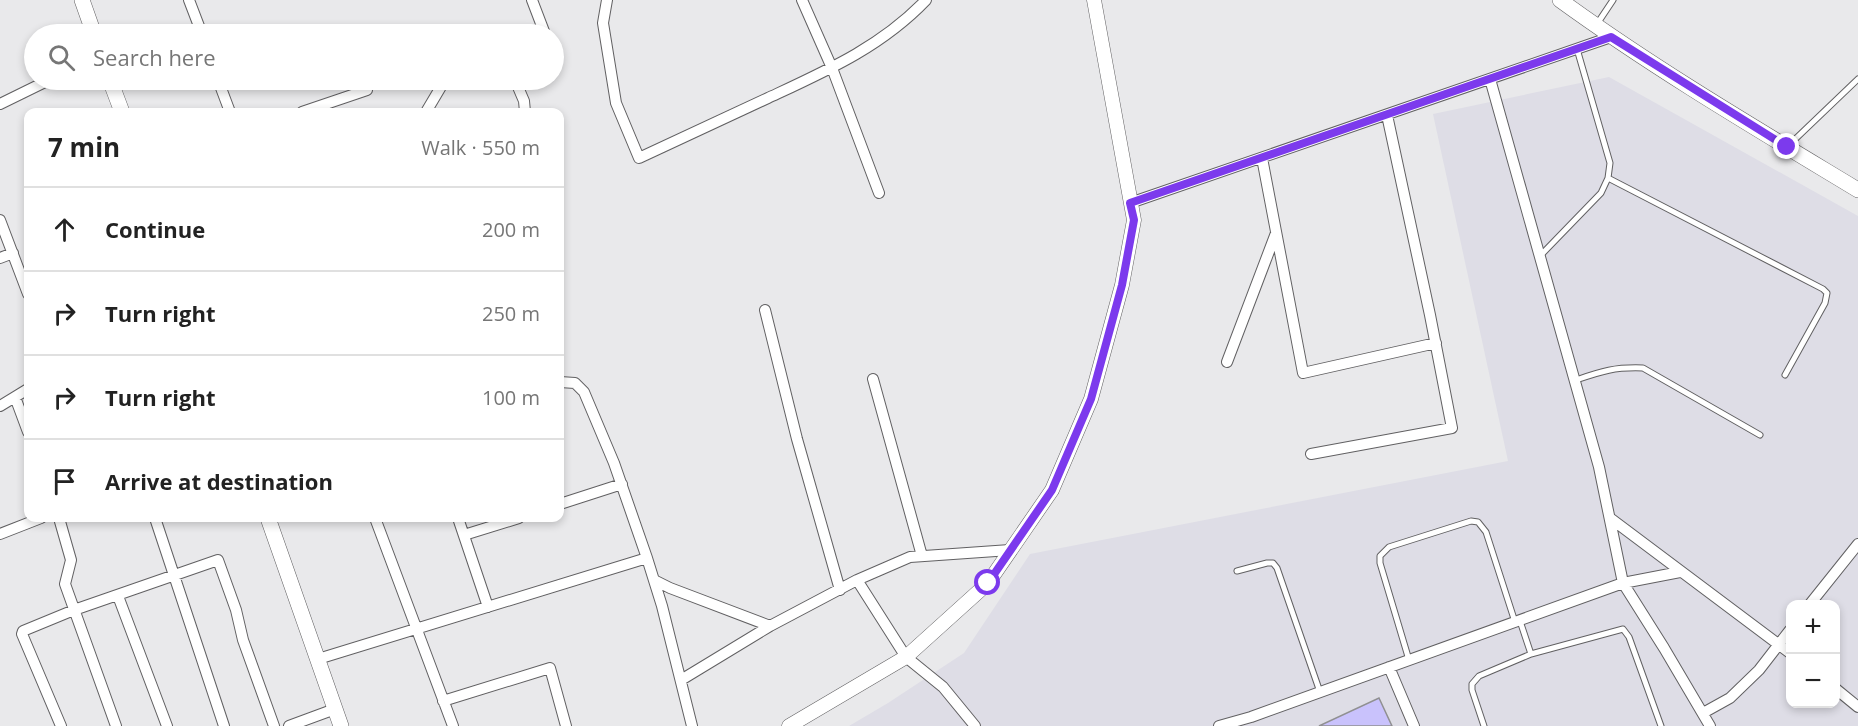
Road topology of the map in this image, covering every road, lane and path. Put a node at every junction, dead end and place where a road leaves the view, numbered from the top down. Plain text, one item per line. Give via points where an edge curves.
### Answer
1 (82, 0) edge
2 (189, 0) edge
3 (532, 0) edge
4 (607, 0) edge
5 (802, 0) edge
6 (926, 0) edge
7 (1094, 0) edge
8 (1560, 0) edge
9 (1613, 0) edge
10 (90, 24) edge
11 (198, 24) edge
12 (541, 24) edge
13 (1596, 26) junction
14 (1611, 37) junction
15 (1578, 49) junction
16 (832, 68) junction
17 (1858, 79) edge
18 (1490, 80) junction
19 (29, 90) edge
20 (114, 90) edge
21 (222, 90) edge
22 (367, 90) dead end
23 (439, 90) edge
24 (519, 90) edge
25 (0, 104) edge
26 (120, 108) edge
27 (228, 108) edge
28 (314, 108) edge
29 (428, 108) edge
30 (525, 108) edge
31 (1387, 115) junction
32 (1787, 147) junction
33 (1262, 158) junction
34 (1608, 178) junction
35 (1858, 190) edge
36 (879, 193) dead end
37 (1130, 203) junction
38 (0, 220) edge
39 (1276, 233) junction
40 (13, 253) junction
41 (1540, 256) junction
42 (0, 258) edge
43 (24, 283) edge
44 (765, 310) dead end
45 (1436, 343) junction
46 (1227, 362) dead end
47 (1785, 375) dead end
48 (873, 379) dead end
49 (1574, 381) junction
50 (564, 382) edge
51 (24, 391) edge
52 (15, 397) junction
53 (0, 406) edge
54 (24, 421) edge
55 (1760, 435) dead end
56 (1311, 454) dead end
57 (622, 484) junction
58 (564, 503) edge
59 (1610, 518) junction
60 (31, 522) edge
61 (60, 522) edge
62 (156, 522) edge
63 (269, 522) edge
64 (377, 522) edge
65 (459, 522) edge
66 (506, 522) edge
67 (0, 534) edge
68 (464, 535) junction
69 (1857, 547) edge
70 (1010, 550) junction
71 (922, 556) junction
72 (647, 558) junction
73 (1237, 570) dead end
74 (1680, 572) junction
75 (175, 576) junction
76 (654, 580) junction
77 (857, 580) junction
78 (1623, 583) junction
79 (840, 590) junction
80 (118, 596) junction
81 (1813, 600) edge
82 (488, 607) junction
83 (74, 610) junction
84 (1518, 622) junction
85 (770, 626) junction
86 (417, 629) junction
87 (1786, 636) edge
88 (1779, 644) junction
89 (1786, 649) edge
90 (1531, 654) junction
91 (906, 657) junction
92 (318, 659) junction
93 (1409, 660) junction
94 (1389, 667) junction
95 (681, 680) junction
96 (1320, 692) junction
97 (1840, 692) edge
98 (443, 701) junction
99 (1858, 707) edge
100 (335, 709) junction
101 (1702, 713) junction
102 (1252, 722) edge
103 (61, 726) edge
104 (116, 726) edge
105 (167, 726) edge
106 (224, 726) edge
107 (274, 726) edge
108 (290, 726) edge
109 (341, 726) edge
110 (453, 726) edge
111 (566, 726) edge
112 (692, 726) edge
113 (789, 726) edge
114 (975, 726) edge
115 (1219, 726) edge
116 (1414, 726) edge
117 (1484, 726) edge
118 (1661, 726) edge
119 (1710, 726) edge

1 - 10 main road
2 - 11 street
3 - 12 street
4 - 16 street via 603,22 616,103 639,158
5 - 16 street
6 - 16 street via 878,41
7 - 37 street
8 - 13 main road
9 - 13 lane
13 - 14 main road
14 - 15 street
14 - 32 main road
15 - 18 street
15 - 34 lane via 1610,163
16 - 36 street
17 - 32 lane
18 - 31 street
18 - 41 street
19 - 25 street
20 - 26 main road
21 - 27 street
22 - 28 street
23 - 29 street
24 - 30 street
31 - 33 street
31 - 45 street
32 - 35 main road
33 - 37 street
33 - 39 street
34 - 41 lane via 1601,193
34 - 47 lane via 1823,289 1827,294 1825,303
37 - 70 street via 1134,220 1122,285 1091,399 1052,490
38 - 40 street
39 - 45 street via 1303,373
39 - 46 street
40 - 42 street
40 - 43 street
41 - 49 street
44 - 79 street
45 - 56 street via 1452,428
48 - 71 street
49 - 55 lane via 1604,370 1643,368
49 - 59 street
50 - 57 street via 575,383 584,392
51 - 52 street
52 - 53 street
52 - 54 street
57 - 58 street
57 - 72 street
59 - 74 street
59 - 78 street
60 - 67 street
61 - 83 street via 72,564 65,584
62 - 75 street
63 - 92 main road
64 - 86 street
65 - 68 street
66 - 68 street
68 - 82 street
69 - 81 street
70 - 71 street
70 - 91 street via 988,583
71 - 77 street via 910,557
72 - 76 street
72 - 82 street
73 - 96 lane via 1267,563 1277,568
74 - 78 street
74 - 88 street
75 - 80 street
75 - 106 street
75 - 107 street via 218,560
76 - 85 street
76 - 95 street
77 - 79 street
77 - 91 street
78 - 84 street
78 - 101 street
79 - 85 street
80 - 83 street
80 - 105 street
82 - 86 street
83 - 103 street via 22,632
83 - 104 street
84 - 90 lane
84 - 93 street
84 - 93 lane via 1486,532 1478,522 1470,521 1389,547 1380,556 1380,563
85 - 95 street
86 - 92 street
86 - 98 street
87 - 88 street
88 - 89 street
88 - 101 street via 1760,670 1730,698
90 - 117 lane via 1479,676 1472,684
90 - 118 lane via 1623,629
91 - 113 street
91 - 114 street via 943,687
92 - 100 main road
93 - 94 street
94 - 96 street
94 - 116 street
95 - 112 street
96 - 102 street
97 - 99 street
98 - 110 street
98 - 111 street via 550,668
100 - 108 street
100 - 109 main road
101 - 119 street
102 - 115 street

